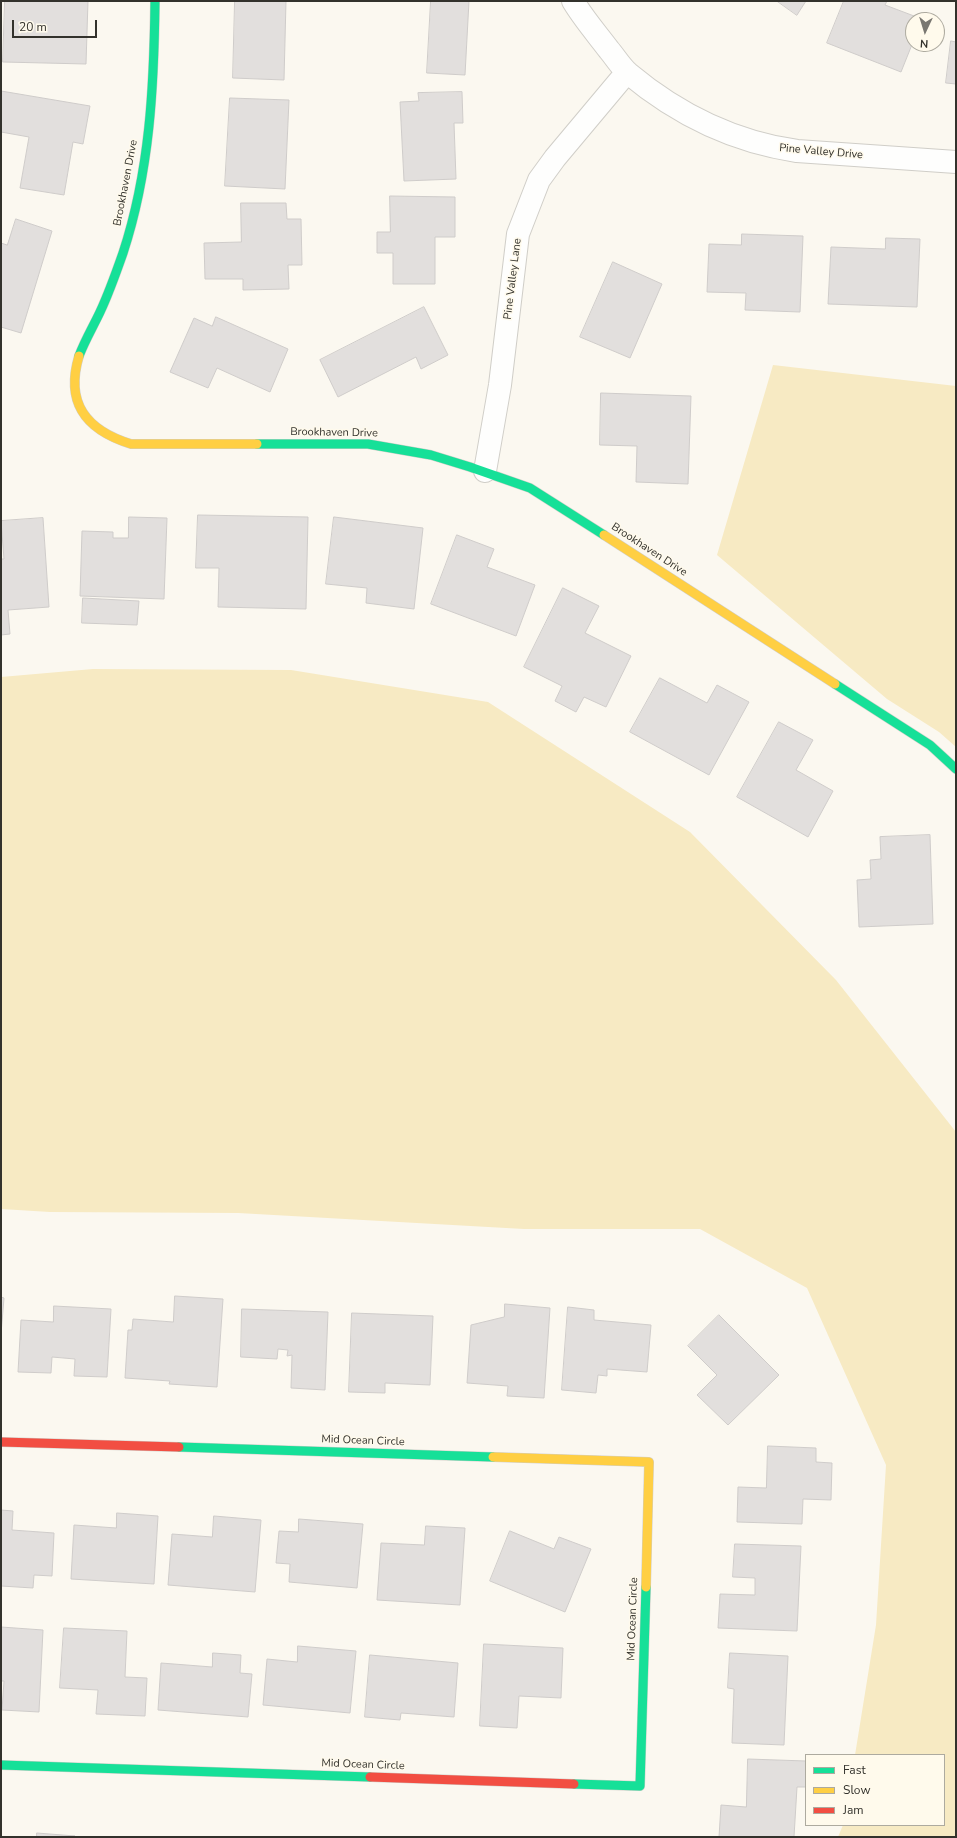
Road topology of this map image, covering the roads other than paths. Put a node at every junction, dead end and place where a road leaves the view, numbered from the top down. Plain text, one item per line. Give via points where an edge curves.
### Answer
1 (155, 1) edge
2 (573, 1) edge
3 (627, 72) junction
4 (956, 162) edge
5 (484, 471) junction
6 (956, 769) edge
7 (1, 1442) edge
8 (1, 1765) edge

1 - 5 street, Brookhaven Drive via 155,65 147,146 136,205 122,255 105,301 74,368 75,394 82,412 93,426 112,439 131,444 368,444 442,457
2 - 3 street, Pine Valley Drive
3 - 4 street, Pine Valley Drive via 671,105 742,139 797,151
3 - 5 street, Pine Valley Lane via 539,180 523,220 515,253 500,385
5 - 6 street, Brookhaven Drive via 530,488 930,745
7 - 8 street, Mid Ocean Circle via 649,1462 640,1786

